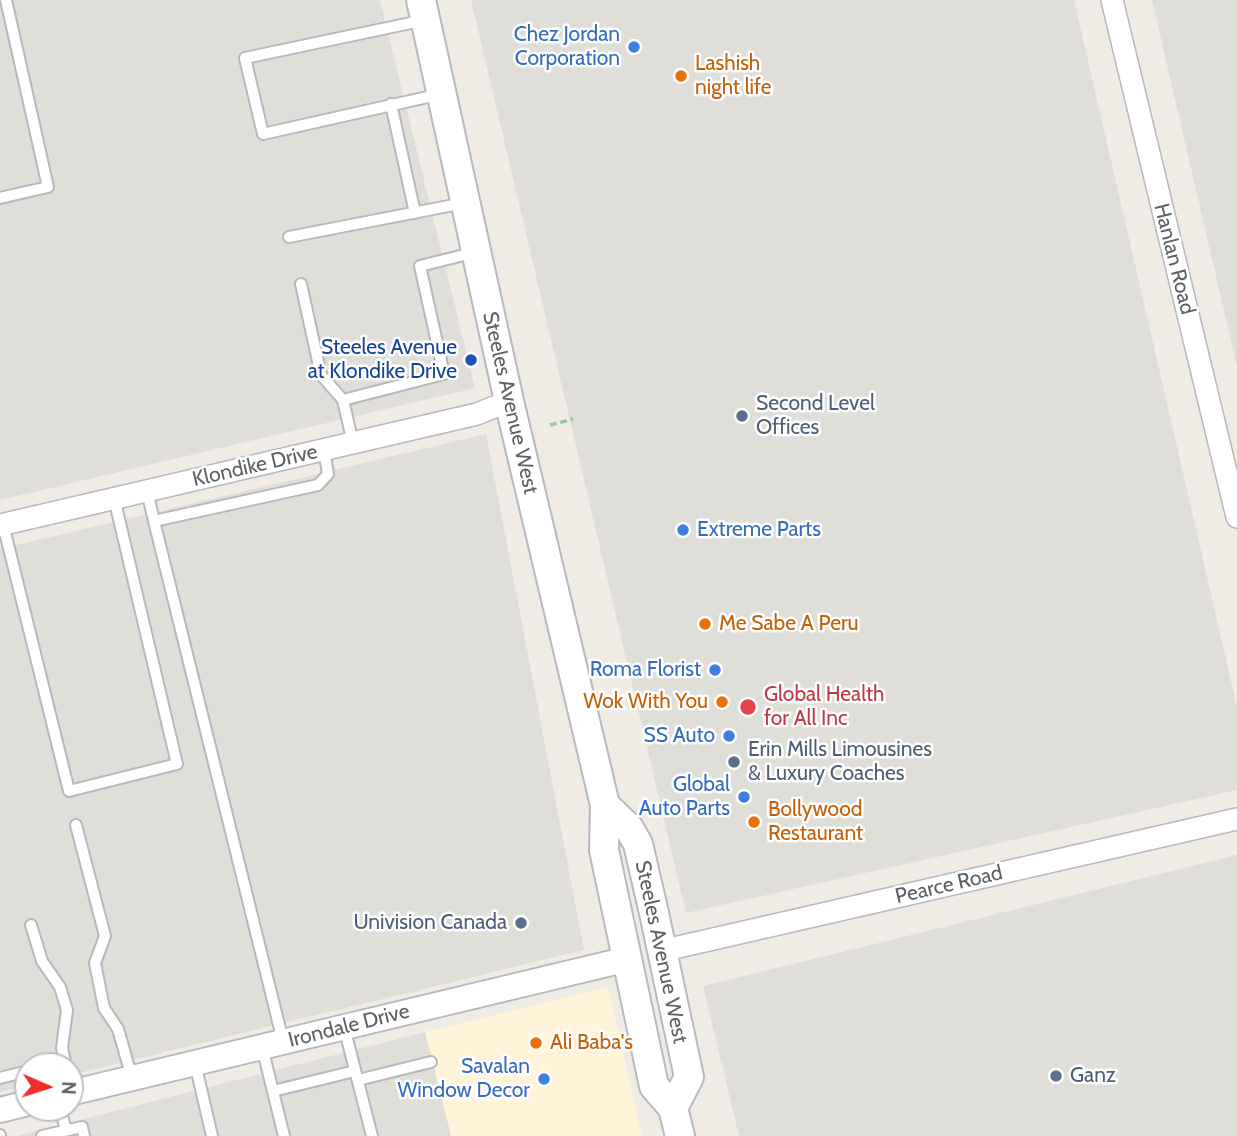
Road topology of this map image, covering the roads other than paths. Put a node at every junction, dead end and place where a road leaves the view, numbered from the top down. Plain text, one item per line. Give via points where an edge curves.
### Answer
1 (6, 0) edge
2 (1112, 0) edge
3 (423, 10) edge
4 (441, 94) junction
5 (391, 104) junction
6 (0, 198) edge
7 (464, 202) junction
8 (415, 213) junction
9 (289, 237) dead end
10 (476, 252) junction
11 (301, 284) dead end
12 (343, 400) junction
13 (509, 401) junction
14 (353, 443) junction
15 (324, 450) junction
16 (147, 491) junction
17 (114, 498) junction
18 (1237, 517) edge
19 (155, 521) junction
20 (1, 524) edge
21 (606, 805) junction
22 (1237, 819) edge
23 (76, 825) dead end
24 (31, 925) dead end
25 (661, 951) junction
26 (628, 959) junction
27 (344, 1027) junction
28 (273, 1044) junction
29 (63, 1052) edge
30 (431, 1062) dead end
31 (195, 1063) junction
32 (356, 1075) junction
33 (132, 1078) junction
34 (84, 1090) edge
35 (273, 1091) junction
36 (673, 1108) junction
37 (66, 1122) edge
38 (66, 1130) junction
39 (42, 1136) edge
40 (84, 1136) edge
41 (212, 1136) edge
42 (284, 1136) edge
43 (372, 1136) edge
44 (681, 1136) edge

1 - 6 lane via 48,187
2 - 18 street, Hanlan Road
3 - 4 main road, Steeles Avenue West
3 - 5 lane via 245,58 262,134
4 - 5 lane
4 - 7 main road, Steeles Avenue West
5 - 8 lane
7 - 8 lane
7 - 10 main road, Steeles Avenue West
8 - 9 lane
10 - 12 lane via 420,266 444,374
10 - 13 main road, Steeles Avenue West
11 - 12 lane via 321,375
12 - 14 lane
13 - 14 street, Klondike Drive via 477,414
13 - 21 main road, Steeles Avenue West
14 - 15 street, Klondike Drive
15 - 16 street, Klondike Drive
15 - 19 lane via 328,474 322,483
16 - 17 street, Klondike Drive
16 - 19 lane
17 - 20 street, Klondike Drive
17 - 20 lane via 177,764 69,791
19 - 28 lane
21 - 25 main road, Steeles Avenue West via 638,844
21 - 26 main road, Steeles Avenue West via 604,850
22 - 25 street, Pearce Road
23 - 33 lane via 105,936 95,963 104,1008 118,1029
24 - 29 lane via 42,961 60,987 67,1010
25 - 26 main road
25 - 36 main road, Steeles Avenue West via 689,1077
26 - 27 street, Irondale Drive
26 - 36 main road, Steeles Avenue West via 654,1086
27 - 28 street, Irondale Drive
27 - 32 lane
28 - 31 street, Irondale Drive
28 - 35 lane
30 - 32 lane
31 - 33 street, Irondale Drive
31 - 41 lane
32 - 35 lane
32 - 43 lane
33 - 34 street, Irondale Drive
35 - 42 lane
36 - 44 main road, Steeles Avenue West
37 - 38 lane
38 - 39 lane
38 - 40 lane via 82,1127

